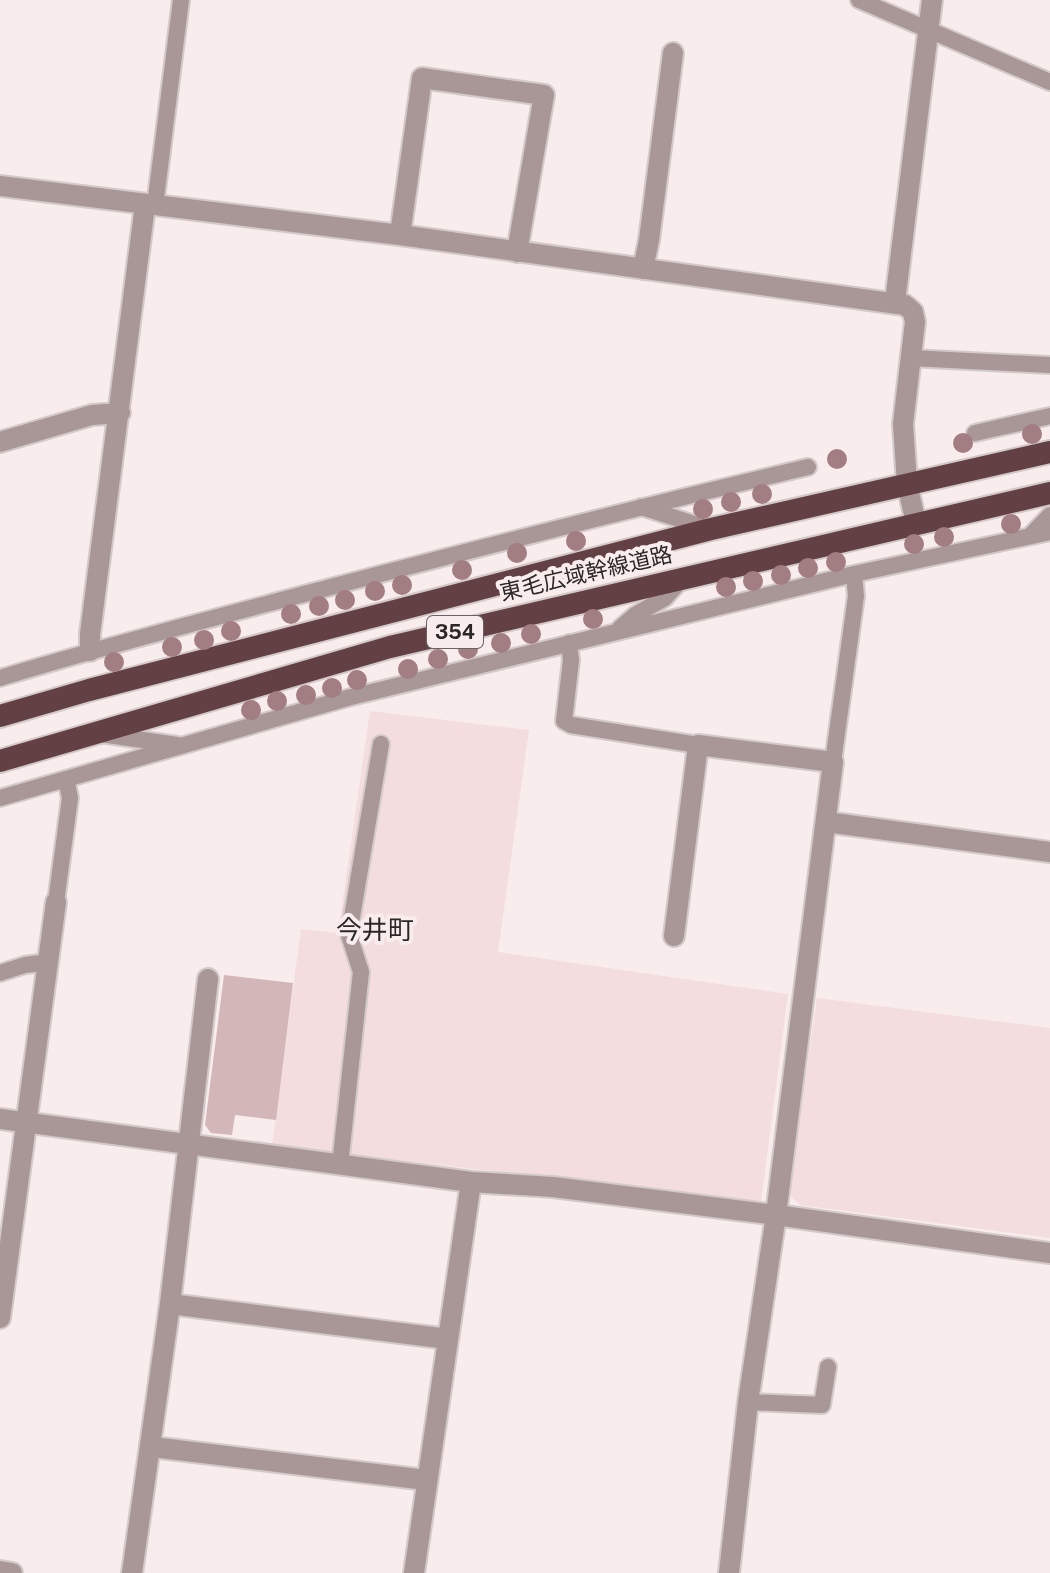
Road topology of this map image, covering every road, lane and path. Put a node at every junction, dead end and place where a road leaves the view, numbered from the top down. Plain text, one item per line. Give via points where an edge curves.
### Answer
1 (181, 0) edge
2 (859, 0) edge
3 (932, 0) edge
4 (928, 29) junction
5 (673, 53) dead end
6 (1050, 82) edge
7 (0, 186) edge
8 (150, 206) junction
9 (400, 235) junction
10 (517, 252) junction
11 (643, 269) junction
12 (895, 302) junction
13 (911, 358) junction
14 (1050, 365) edge
15 (120, 413) junction
16 (1050, 416) edge
17 (975, 433) dead end
18 (0, 442) edge
19 (1050, 452) edge
20 (808, 467) dead end
21 (907, 484) junction
22 (1050, 493) edge
23 (639, 507) junction
24 (1050, 515) edge
25 (916, 523) junction
26 (711, 529) junction
27 (1050, 532) edge
28 (1030, 536) junction
29 (854, 574) junction
30 (684, 577) junction
31 (617, 631) junction
32 (569, 643) junction
33 (90, 651) junction
34 (0, 678) edge
35 (0, 716) edge
36 (94, 733) junction
37 (381, 744) dead end
38 (698, 745) junction
39 (183, 746) junction
40 (0, 761) edge
41 (833, 762) junction
42 (66, 779) junction
43 (0, 798) edge
44 (826, 822) junction
45 (1050, 852) edge
46 (56, 902) joint
47 (674, 936) dead end
48 (49, 962) junction
49 (0, 973) edge
50 (208, 979) dead end
51 (0, 1119) edge
52 (27, 1123) junction
53 (187, 1146) junction
54 (340, 1165) junction
55 (471, 1182) junction
56 (776, 1215) junction
57 (1050, 1253) edge
58 (170, 1304) junction
59 (0, 1318) edge
60 (448, 1339) junction
61 (828, 1367) dead end
62 (748, 1402) junction
63 (152, 1447) junction
64 (426, 1480) junction
65 (0, 1571) edge
66 (12, 1573) edge
67 (132, 1573) edge
68 (414, 1573) edge
69 (729, 1573) edge

1 - 8 lane
2 - 4 lane
3 - 4 street
4 - 6 lane
4 - 12 street
5 - 11 street
7 - 8 street
8 - 9 street
8 - 15 street
9 - 10 street
9 - 10 street via 422,78 544,95
10 - 11 street
11 - 12 street
12 - 13 street via 913,312
13 - 14 lane
13 - 21 street via 903,424
15 - 18 street via 92,415
15 - 33 street
16 - 17 lane
19 - 21 highway, 東毛広域幹線道路 / 354
20 - 23 lane
21 - 25 street
21 - 26 highway, 東毛広域幹線道路 / 354
22 - 25 highway, 東毛広域幹線道路 / 354
23 - 26 lane
23 - 33 lane
24 - 28 lane
25 - 30 highway, 東毛広域幹線道路 / 354
26 - 35 highway, 東毛広域幹線道路 / 354
27 - 28 lane
28 - 29 lane
29 - 31 lane
29 - 41 lane via 856,596
30 - 31 lane via 665,598
30 - 36 highway, 東毛広域幹線道路 / 354 via 390,647
31 - 32 lane
32 - 38 lane via 564,721
32 - 39 lane via 351,697
33 - 34 lane
36 - 39 lane
36 - 40 highway, 東毛広域幹線道路 / 354
37 - 54 lane via 349,935 361,972
38 - 41 street
38 - 47 street
39 - 42 lane
41 - 44 street
42 - 43 lane
42 - 46 lane via 70,798
44 - 45 street
44 - 56 street
46 - 48 street
48 - 49 lane
48 - 52 street
50 - 53 street
51 - 52 street
52 - 53 street
52 - 59 street
53 - 54 street
53 - 58 street
54 - 55 street
55 - 56 street
55 - 60 street
56 - 57 street
56 - 62 street
58 - 60 street
58 - 63 street
60 - 64 street
61 - 62 lane via 822,1405
62 - 69 street
63 - 64 street
63 - 67 street
64 - 68 street
65 - 66 street

